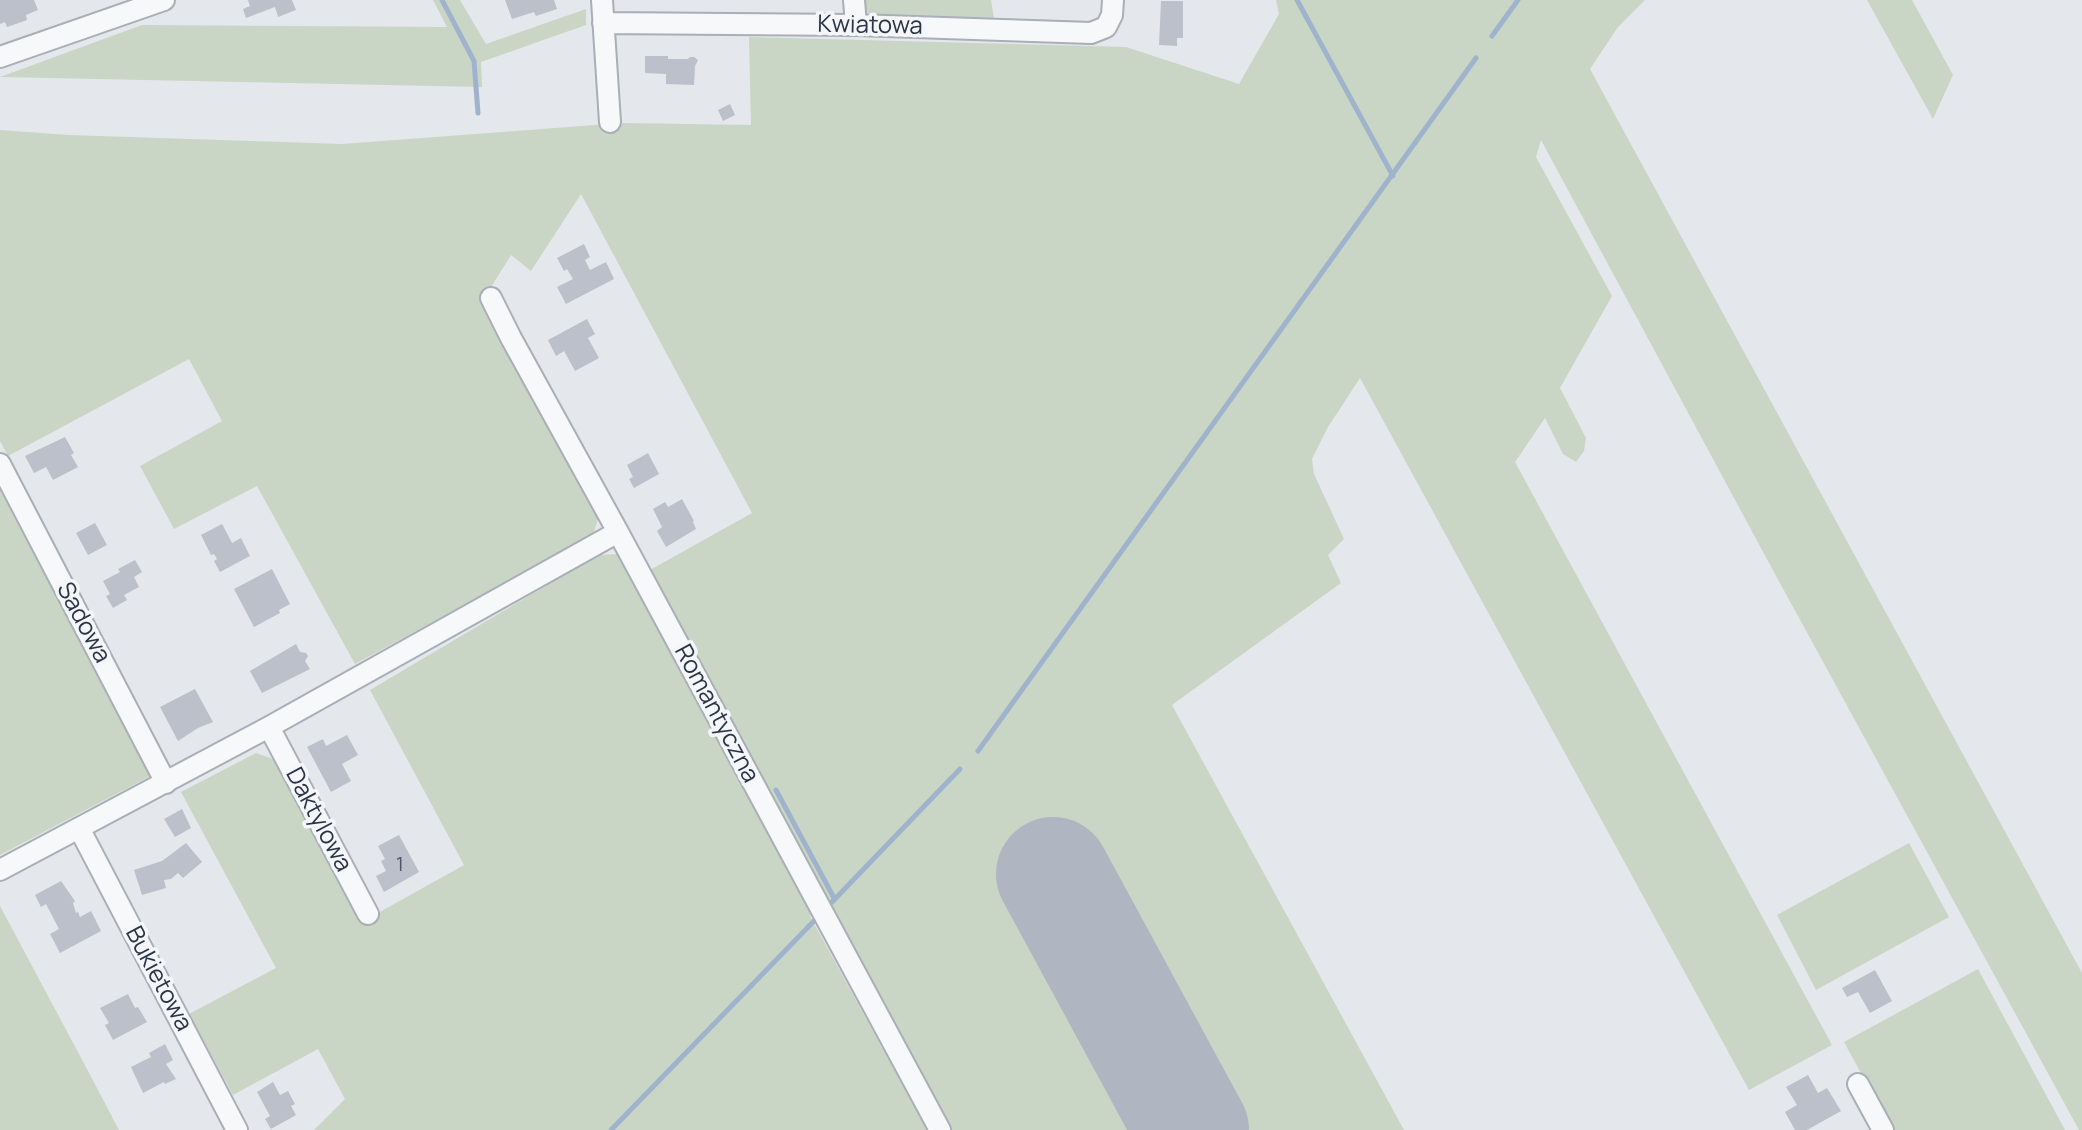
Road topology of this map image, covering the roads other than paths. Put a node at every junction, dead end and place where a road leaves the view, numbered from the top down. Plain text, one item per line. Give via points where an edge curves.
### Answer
1 (164, 0) edge
2 (602, 0) edge
3 (854, 0) edge
4 (1113, 0) edge
5 (603, 23) junction
6 (856, 25) junction
7 (0, 57) edge
8 (610, 122) dead end
9 (491, 298) dead end
10 (0, 464) edge
11 (618, 532) junction
12 (269, 727) junction
13 (166, 783) junction
14 (79, 828) junction
15 (0, 870) edge
16 (368, 914) dead end
17 (1858, 1084) dead end
18 (237, 1130) edge
19 (940, 1130) edge
20 (1883, 1130) edge

1 - 7 street
2 - 5 street
3 - 6 street
4 - 6 street, Kwiatowa via 1106,27 1091,33
5 - 6 street, Kwiatowa
5 - 8 street
9 - 11 street, Romantyczna
10 - 13 street, Sadowa
11 - 12 street
11 - 19 street, Romantyczna
12 - 13 street
12 - 16 street, Daktylowa
13 - 14 street
14 - 15 street
14 - 18 street, Bukietowa
17 - 20 street

